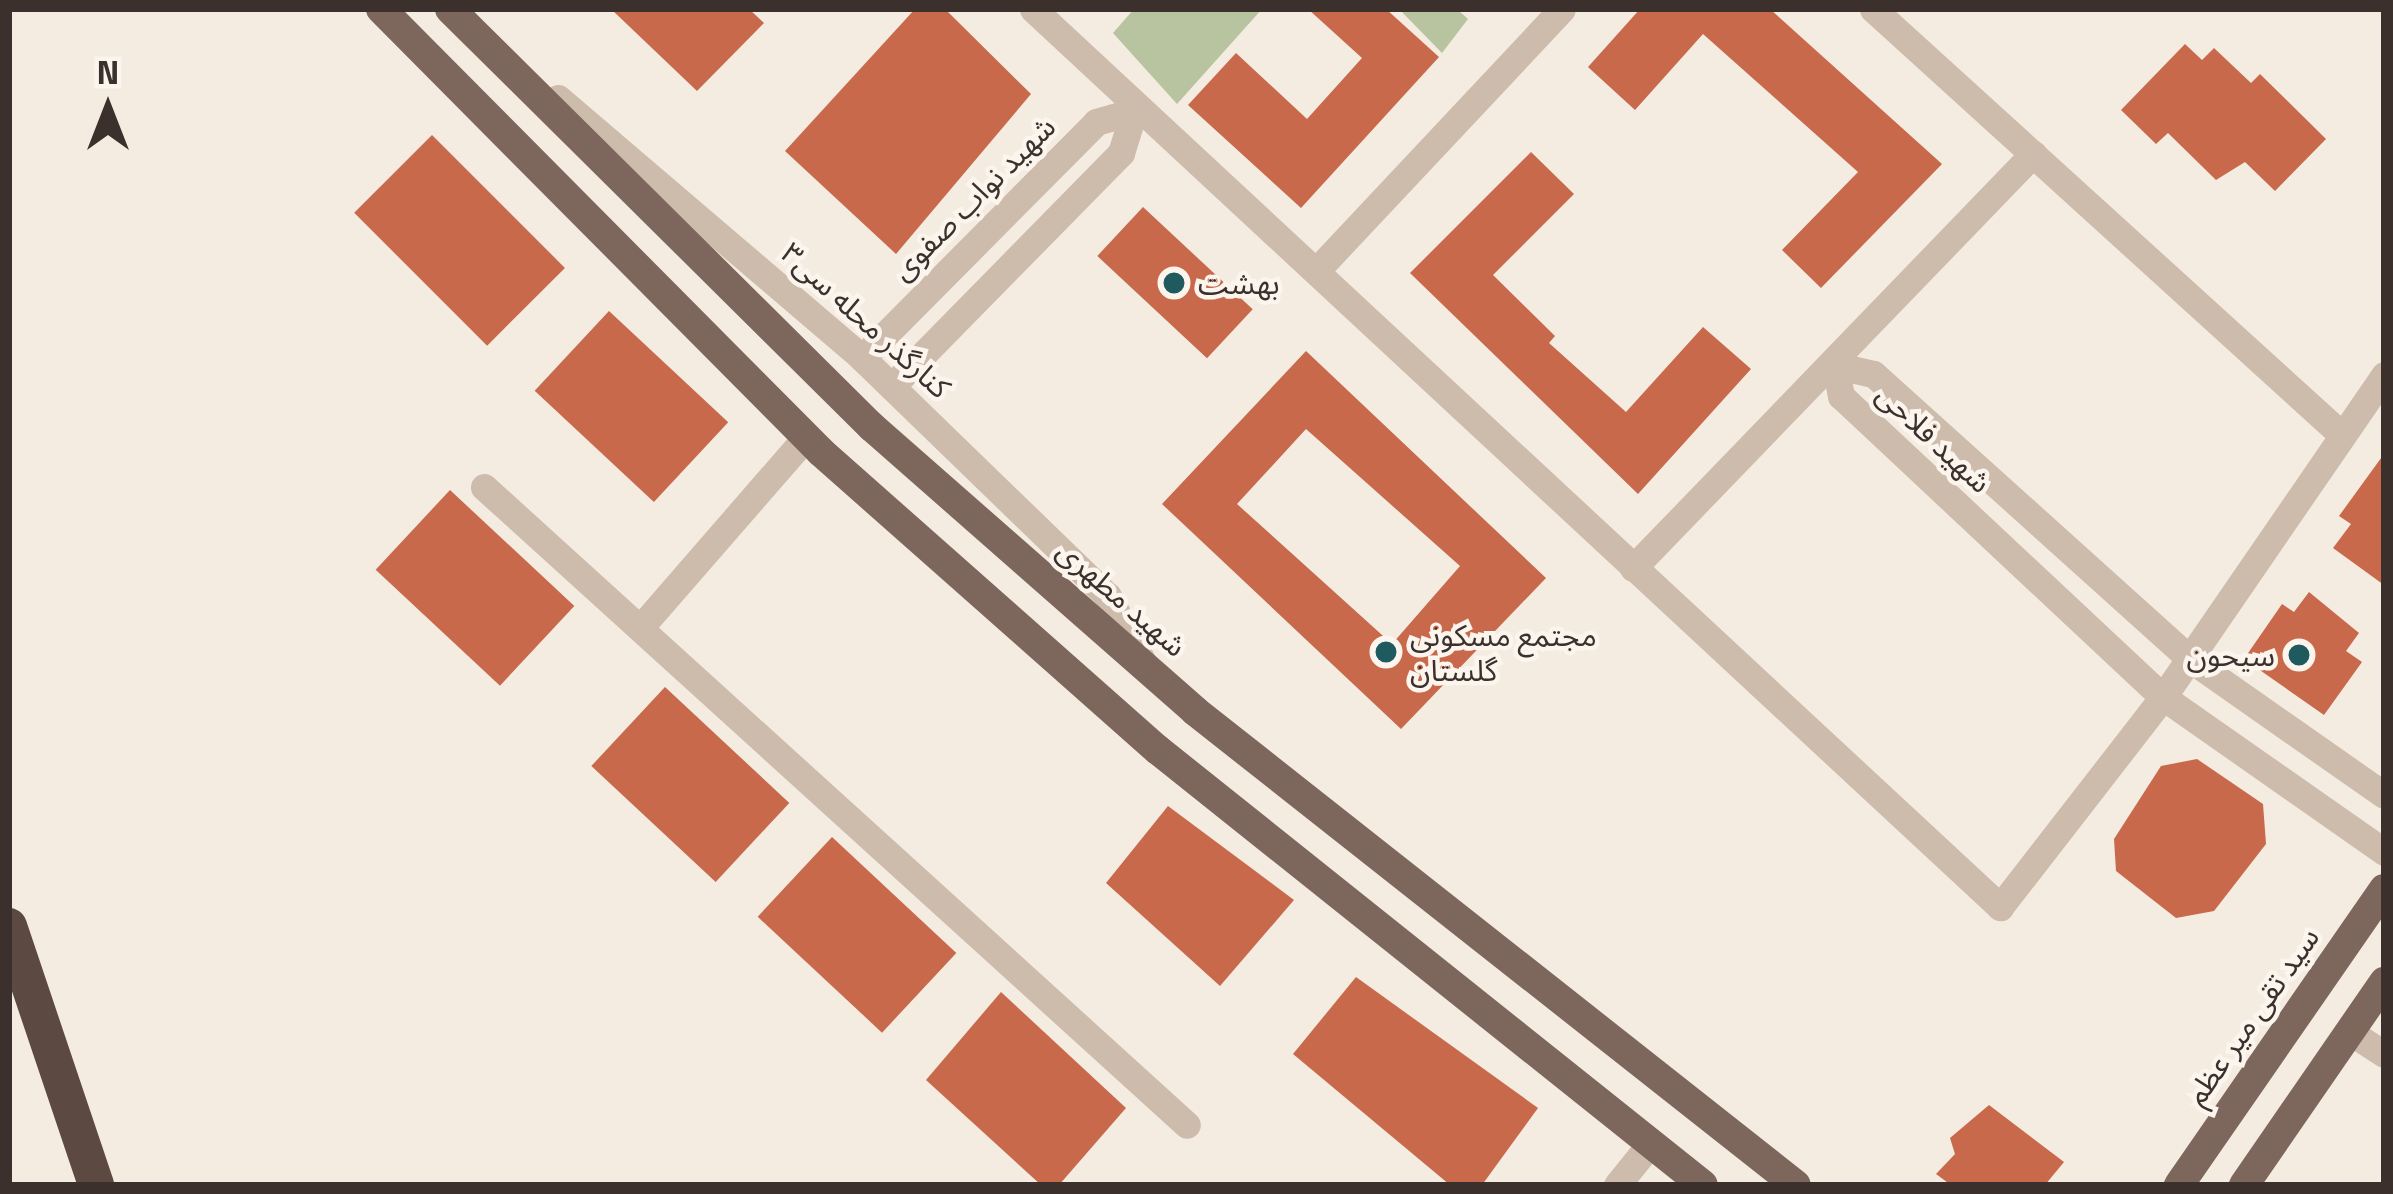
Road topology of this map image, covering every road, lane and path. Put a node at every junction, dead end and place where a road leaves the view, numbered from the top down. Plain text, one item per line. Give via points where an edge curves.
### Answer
1 (381, 9) edge
2 (450, 9) edge
3 (1034, 9) edge
4 (1562, 9) edge
5 (1873, 9) edge
6 (499, 64) junction
7 (1134, 111) junction
8 (2033, 154) junction
9 (1316, 272) junction
10 (905, 313) junction
11 (931, 346) junction
12 (862, 358) junction
13 (1835, 365) junction
14 (2384, 375) edge
15 (892, 386) junction
16 (2342, 435) junction
17 (806, 437) junction
18 (484, 488) dead end
19 (1634, 568) junction
20 (640, 628) junction
21 (2190, 659) junction
22 (1146, 668) junction
23 (2163, 697) junction
24 (2379, 791) edge
25 (2350, 829) junction
26 (2384, 852) edge
27 (2384, 889) edge
28 (9, 926) edge
29 (2384, 982) edge
30 (2350, 1032) junction
31 (2384, 1054) edge
32 (1186, 1125) dead end
33 (1650, 1144) junction
34 (96, 1185) edge
35 (1617, 1185) edge
36 (1703, 1185) edge
37 (1796, 1185) edge
38 (2179, 1185) edge
39 (2244, 1185) edge

1 - 17 main road
2 - 6 main road, شهید مطهری
3 - 7 street
4 - 9 street
5 - 8 street
6 - 12 street, کنارگذر محله سی۳ via 549,91
6 - 22 main road, شهید مطهری via 872,427
7 - 9 street
7 - 10 street, شهید نواب صفوی via 1096,122
7 - 11 street via 1121,153
8 - 13 street
8 - 16 street
9 - 19 street
10 - 11 street via 910,346
10 - 12 street, شهید نواب صفوی
11 - 15 street
12 - 15 street, کنارگذر محله سی۳
13 - 19 street
13 - 21 street, شهید فلاحی via 1873,374
13 - 23 street, شهید فلاحی via 1841,396
14 - 16 street
15 - 22 street, کنارگذر محله سی۳ via 1108,596
16 - 21 street
17 - 20 street
17 - 33 main road via 1158,750
18 - 20 street
19 - 23 street via 2000,907
20 - 32 street
21 - 23 street
21 - 24 street, شهید فلاحی
22 - 37 main road, شهید مطهری via 1528,982
23 - 25 street, شهید فلاحی
24 - 25 street via 2381,813 2371,827
25 - 26 street, شهید فلاحی
27 - 38 main road, سید تقی میر عظم
28 - 34 highway
29 - 30 main road
30 - 31 street
30 - 39 main road
33 - 35 street
33 - 36 main road

